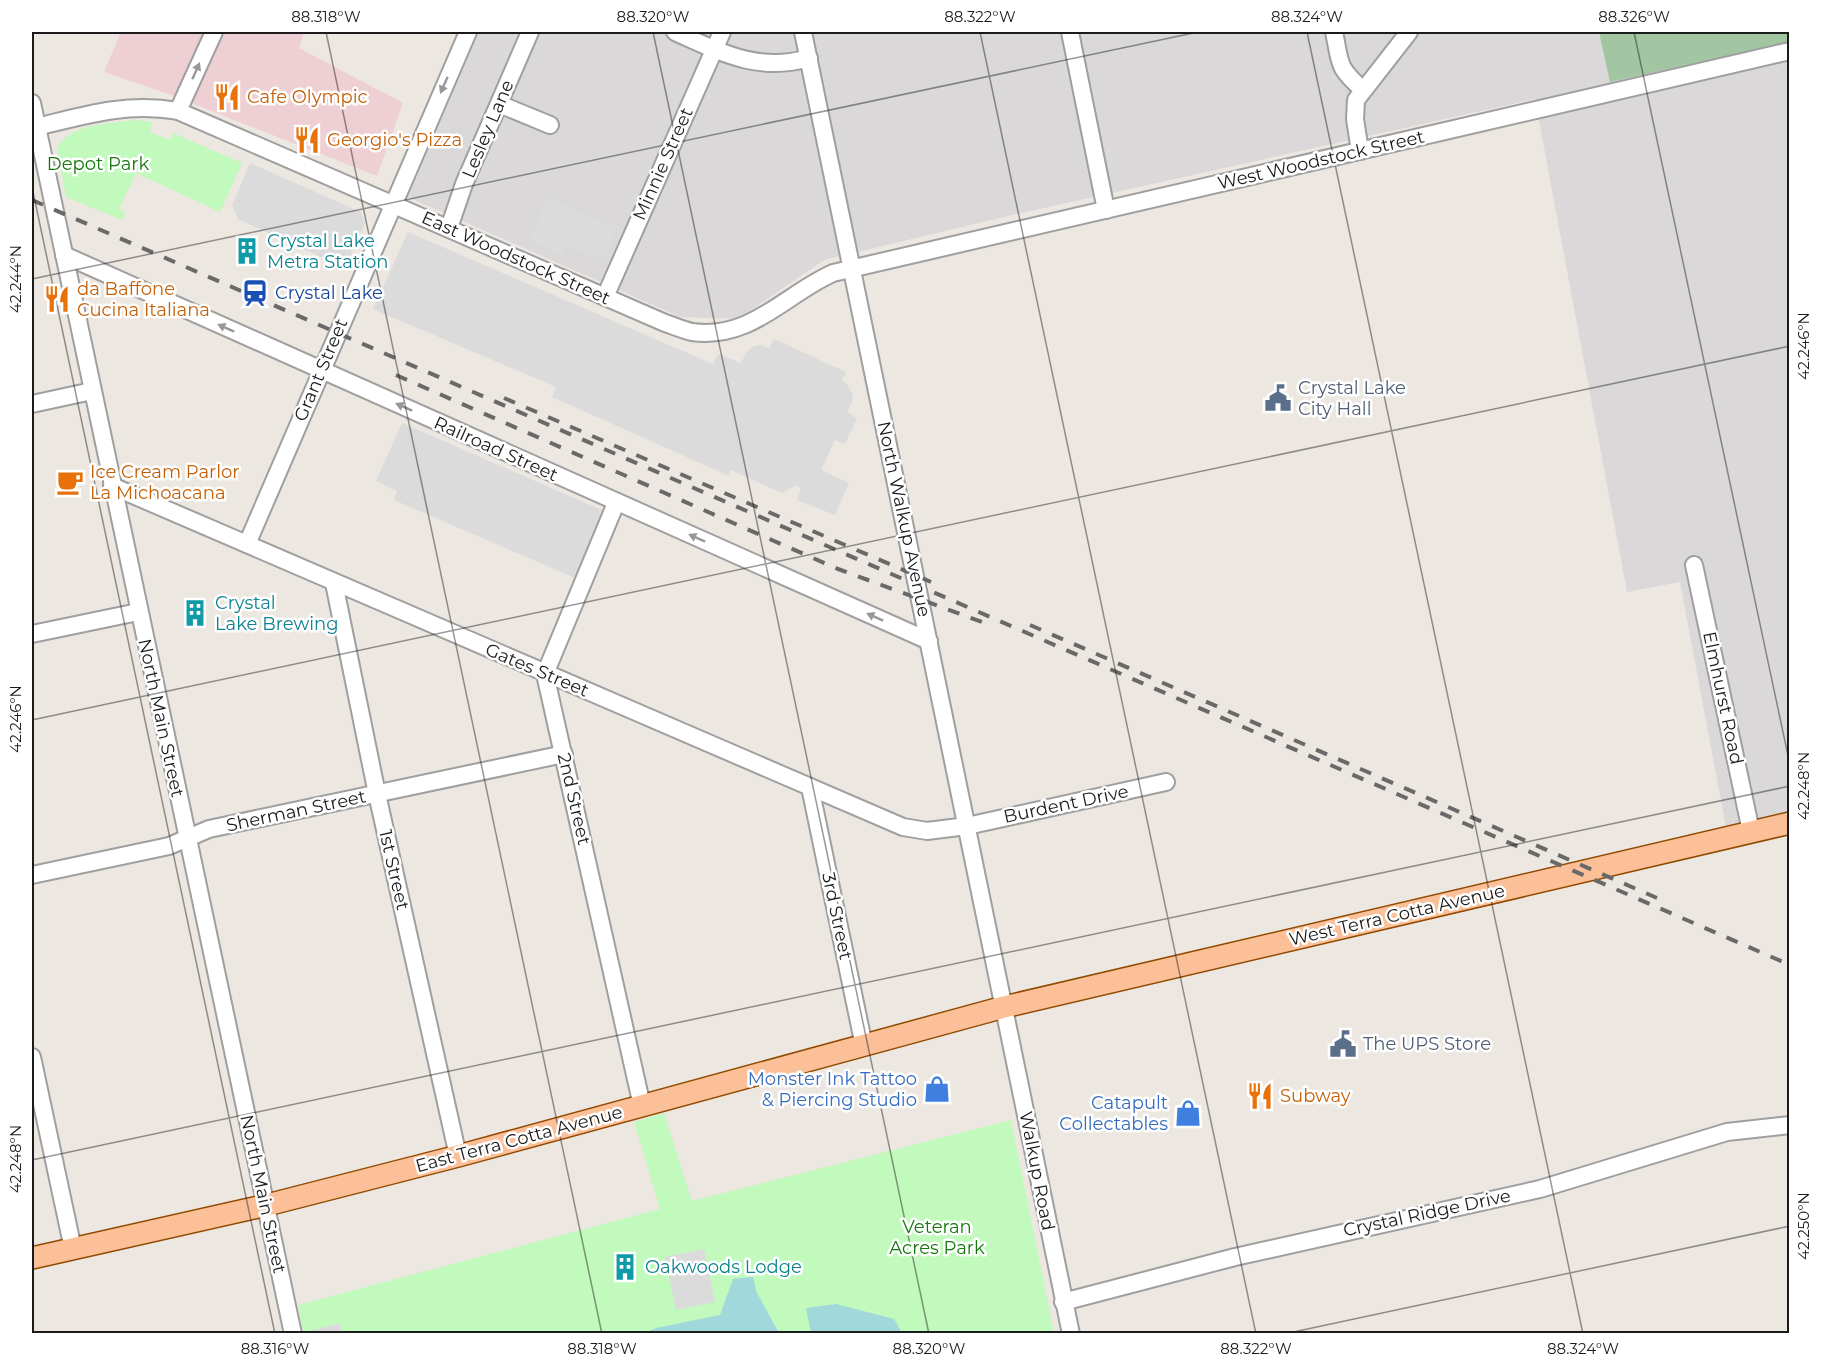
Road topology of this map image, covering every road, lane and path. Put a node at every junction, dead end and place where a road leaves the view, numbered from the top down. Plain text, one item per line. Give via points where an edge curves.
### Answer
1 (214, 32) edge
2 (468, 32) edge
3 (530, 32) edge
4 (675, 32) edge
5 (722, 32) edge
6 (803, 32) edge
7 (1070, 32) edge
8 (1334, 32) edge
9 (1409, 32) edge
10 (714, 49) junction
11 (1790, 51) edge
12 (809, 58) junction
13 (1363, 90) junction
14 (32, 103) edge
15 (499, 104) junction
16 (178, 111) junction
17 (550, 125) dead end
18 (37, 127) junction
19 (1360, 151) junction
20 (392, 203) junction
21 (1106, 210) junction
22 (449, 228) junction
23 (64, 255) junction
24 (852, 268) junction
25 (605, 297) junction
26 (320, 370) junction
27 (92, 391) junction
28 (32, 404) edge
29 (112, 486) junction
30 (616, 502) junction
31 (247, 544) junction
32 (1694, 565) dead end
33 (333, 583) junction
34 (138, 612) junction
35 (32, 634) edge
36 (928, 641) junction
37 (545, 674) junction
38 (564, 754) junction
39 (1166, 782) dead end
40 (810, 787) junction
41 (377, 794) junction
42 (1790, 823) edge
43 (967, 826) junction
44 (1751, 831) junction
45 (187, 838) junction
46 (32, 875) edge
47 (1004, 1007) junction
48 (864, 1046) junction
49 (32, 1057) edge
50 (642, 1106) junction
51 (1790, 1125) edge
52 (458, 1156) junction
53 (267, 1204) junction
54 (73, 1249) junction
55 (32, 1258) edge
56 (1063, 1302) junction
57 (293, 1334) edge
58 (1071, 1334) edge

16 -> 1 street
2 -> 20 street, Grant Street
3 - 15 street, Lesley Lane
4 - 10 street
5 - 10 street, Minnie Street
6 - 12 street, North Walkup Avenue
7 - 21 street
8 - 13 street via 1340,64
9 - 13 street
10 - 12 street via 763,64
10 - 25 street, Minnie Street
11 - 19 street, West Woodstock Street
12 - 24 street, North Walkup Avenue
13 - 19 street via 1355,109
14 - 18 street, North Main Street
15 - 17 street
15 - 22 street, Lesley Lane
16 - 18 street, East Woodstock Street via 157,107 107,110
16 - 20 street, East Woodstock Street
18 - 23 street, North Main Street
19 - 21 street, West Woodstock Street
20 - 22 street, East Woodstock Street
20 - 26 street, Grant Street
21 - 24 street, West Woodstock Street
22 - 25 street, East Woodstock Street
26 -> 23 street, Railroad Street
23 - 27 street, North Main Street
24 - 25 street, East Woodstock Street via 819,279 766,316 731,330 690,332
24 - 36 street, North Walkup Avenue
30 -> 26 street, Railroad Street
26 - 31 street, Grant Street
27 - 28 street
27 - 29 street, North Main Street
29 - 31 street, Gates Street
29 - 34 street, North Main Street
36 -> 30 street, Railroad Street
30 - 37 street
31 - 33 street, Gates Street
32 - 44 street, Elmhurst Road
33 - 37 street, Gates Street
33 - 41 street, 1st Street
34 - 35 street
34 - 45 street, North Main Street
36 - 43 street, North Walkup Avenue
37 - 38 street, 2nd Street
37 - 40 street, Gates Street
38 - 41 street, Sherman Street
38 - 50 street, 2nd Street
39 - 43 street, Burdent Drive
40 - 43 street, Gates Street via 915,831
40 - 48 street, 3rd Street
41 - 45 street, Sherman Street via 209,829
41 - 52 street, 1st Street
42 - 44 main road, West Terra Cotta Avenue
43 - 47 street, North Walkup Avenue
44 - 47 main road, West Terra Cotta Avenue
45 - 46 street, Sherman Street via 169,846
45 - 53 street, North Main Street
47 - 48 main road, East Terra Cotta Avenue
47 - 56 street, Walkup Road
48 - 50 main road, East Terra Cotta Avenue
49 - 54 street
50 - 52 main road, East Terra Cotta Avenue
51 - 56 street, Crystal Ridge Drive via 1727,1131 1540,1189 1327,1235
52 - 53 main road, East Terra Cotta Avenue
53 - 54 main road, East Terra Cotta Avenue
53 - 57 street, North Main Street
54 - 55 main road, East Terra Cotta Avenue
56 - 58 street, Walkup Road

